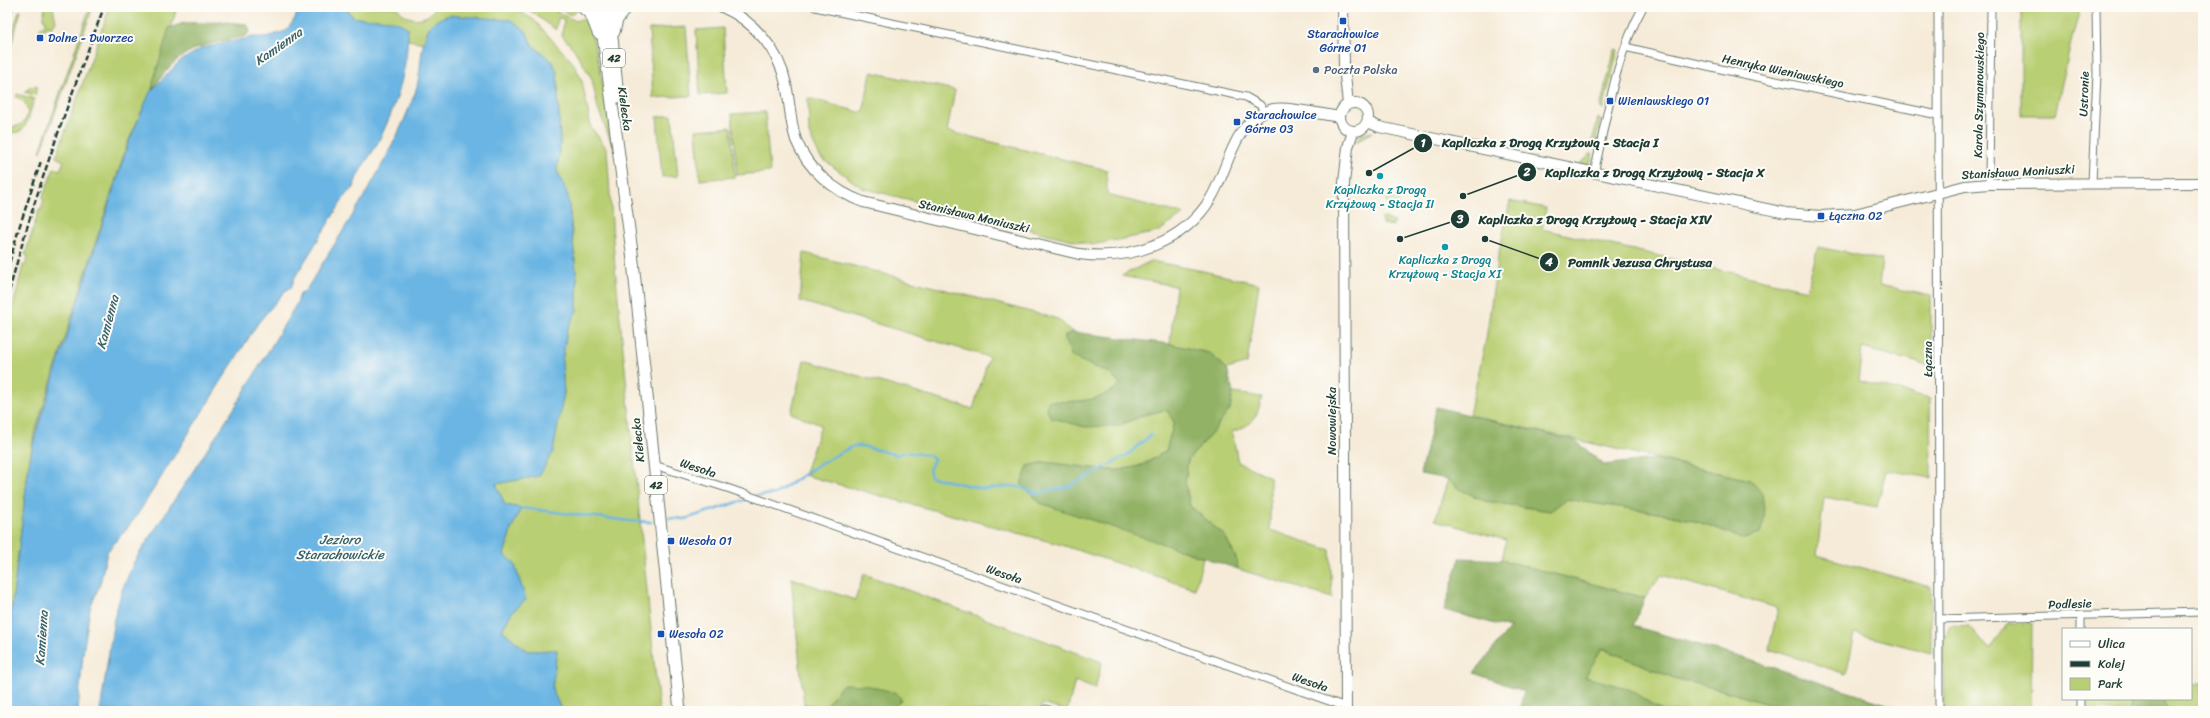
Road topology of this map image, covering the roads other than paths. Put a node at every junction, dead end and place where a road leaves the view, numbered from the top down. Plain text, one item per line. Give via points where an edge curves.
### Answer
1 (582, 7) edge
2 (599, 7) edge
3 (609, 7) edge
4 (626, 7) edge
5 (722, 7) edge
6 (815, 7) edge
7 (1343, 7) edge
8 (1643, 7) edge
9 (1938, 7) edge
10 (1990, 7) edge
11 (2096, 7) edge
12 (612, 38) junction
13 (1625, 47) junction
14 (606, 61) junction
15 (1348, 104) junction
16 (1265, 112) junction
17 (1938, 115) junction
18 (1340, 117) junction
19 (1368, 122) junction
20 (1352, 132) junction
21 (1594, 172) junction
22 (2092, 182) junction
23 (2203, 183) edge
24 (1989, 184) junction
25 (1939, 192) junction
26 (630, 237) junction
27 (654, 465) junction
28 (2203, 612) edge
29 (2081, 615) junction
30 (1939, 619) junction
31 (2081, 628) edge
32 (2080, 700) edge
33 (1346, 709) edge
34 (680, 711) edge
35 (1939, 711) edge
36 (2080, 711) edge

1 - 14 main road via 591,15
2 - 14 main road, Kielecka / 42
3 - 12 main road, Kielecka / 42
4 - 12 main road via 617,20
5 - 16 street, Stanisława Moniuszki via 751,25 764,38 774,54 786,84 796,140 807,161 834,188 864,202 1079,254 1124,254 1151,247 1175,234 1196,217 1210,199 1241,132
6 - 16 street via 1246,97 1260,105
7 - 15 street via 1344,66
8 - 13 street
9 - 17 street, Łączna
10 - 24 street, Karola Szymanowskiego
11 - 22 street, Ustronie
12 - 26 main road, Kielecka / 42
13 - 17 street, Henryka Wieniawskiego
13 - 21 street
14 - 26 main road, Kielecka / 42
15 - 18 street via 1341,110
15 - 19 street via 1362,105 1368,113
16 - 18 street, Stanisława Moniuszki via 1279,108
17 - 25 street, Łączna
18 - 20 street via 1344,128
19 - 20 street via 1362,130
19 - 21 street, Stanisława Moniuszki via 1379,127
20 - 33 street, Nowowiejska via 1344,183
21 - 25 street, Stanisława Moniuszki via 1786,213 1821,216 1868,211
22 - 23 street, Stanisława Moniuszki
22 - 24 street, Stanisława Moniuszki
24 - 25 street, Stanisława Moniuszki
25 - 30 street, Łączna
26 - 27 main road, Kielecka / 42
27 - 33 street, Wesoła via 737,492
27 - 34 main road, Kielecka / 42
28 - 29 street, Podlesie
29 - 30 street, Podlesie
29 - 31 street
30 - 35 street, Łączna
32 - 36 street

